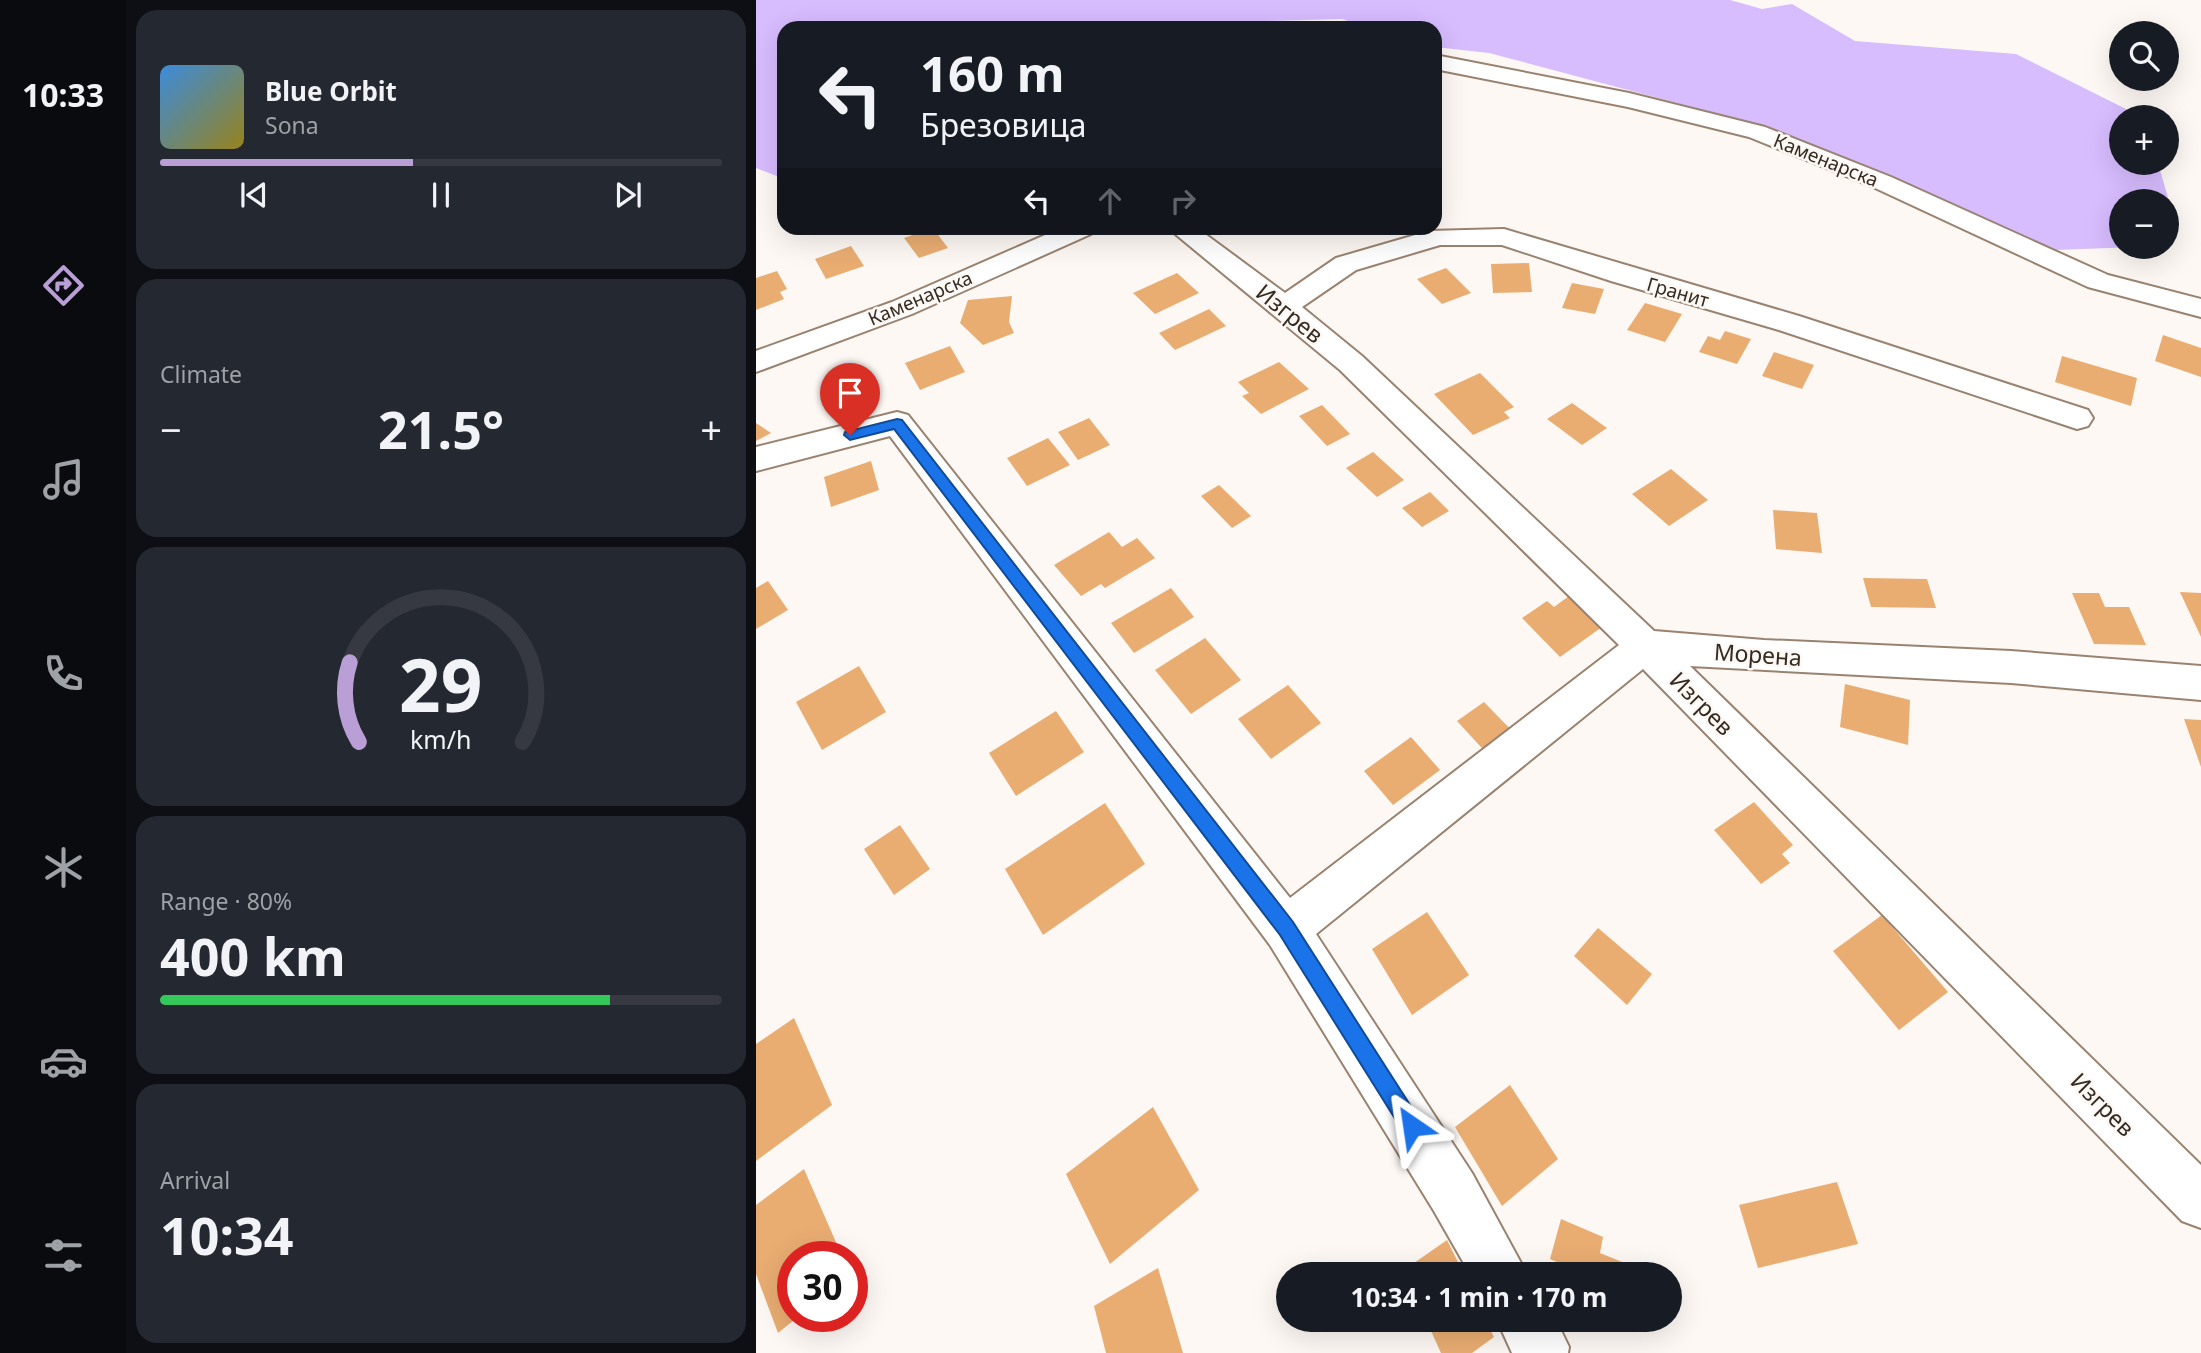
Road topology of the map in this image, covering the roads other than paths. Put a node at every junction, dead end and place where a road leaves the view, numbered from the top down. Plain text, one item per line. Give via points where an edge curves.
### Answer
1 (1442, 63) edge
2 (1066, 235) edge
3 (1190, 235) edge
4 (1284, 306) junction
5 (2201, 308) edge
6 (756, 362) edge
7 (2077, 418) dead end
8 (756, 460) edge
9 (1645, 646) junction
10 (2201, 683) edge
11 (1286, 929) junction
12 (2201, 1202) edge
13 (1493, 1262) edge
14 (1532, 1332) edge
15 (1541, 1353) edge

1 - 5 street, Каменарска via 1629,100 1757,132 1882,182 2098,281
2 - 6 street, Каменарска via 902,308
3 - 4 street, Изгрев
4 - 7 street, Гранит via 1346,264 1438,237 1504,237 1789,323
4 - 9 street, Изгрев via 1351,363
8 - 11 street via 897,423
9 - 10 street, Морена
9 - 11 street
9 - 12 street, Изгрев
11 - 13 street
14 - 15 street

